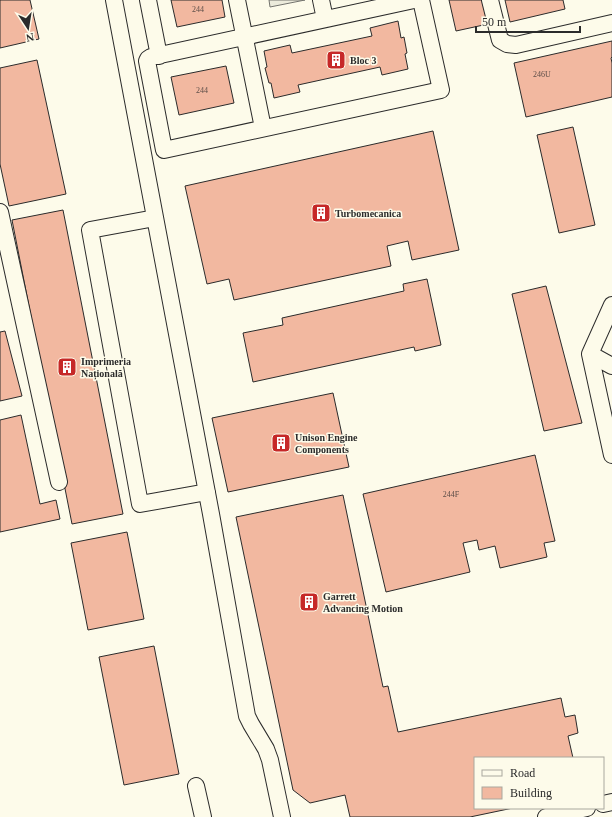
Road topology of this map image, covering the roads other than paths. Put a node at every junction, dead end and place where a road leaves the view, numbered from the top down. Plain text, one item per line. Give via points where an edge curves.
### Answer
1 (114, 0) edge
2 (148, 0) edge
3 (237, 0) edge
4 (321, 0) edge
5 (414, 0) edge
6 (421, 0) edge
7 (490, 0) edge
8 (325, 19) junction
9 (612, 23) edge
10 (245, 37) junction
11 (159, 56) junction
12 (263, 128) junction
13 (0, 212) edge
14 (155, 218) junction
15 (612, 306) edge
16 (590, 354) junction
17 (612, 366) edge
18 (612, 455) edge
19 (59, 482) dead end
20 (207, 492) junction
21 (196, 786) dead end
22 (582, 809) edge
23 (203, 817) edge
24 (282, 817) edge
25 (546, 817) edge

1 - 14 street
2 - 11 street
3 - 10 street
4 - 8 street
5 - 8 street
6 - 12 street via 441,90
7 - 9 street via 500,40 507,44 516,45
8 - 10 street
10 - 11 street
10 - 12 street
11 - 12 street via 151,57 147,61 164,150
13 - 19 street
14 - 20 street
14 - 20 street via 90,230 140,504
15 - 16 street
16 - 17 street
16 - 18 street
20 - 24 street via 247,716 270,760
21 - 23 street
22 - 25 street

